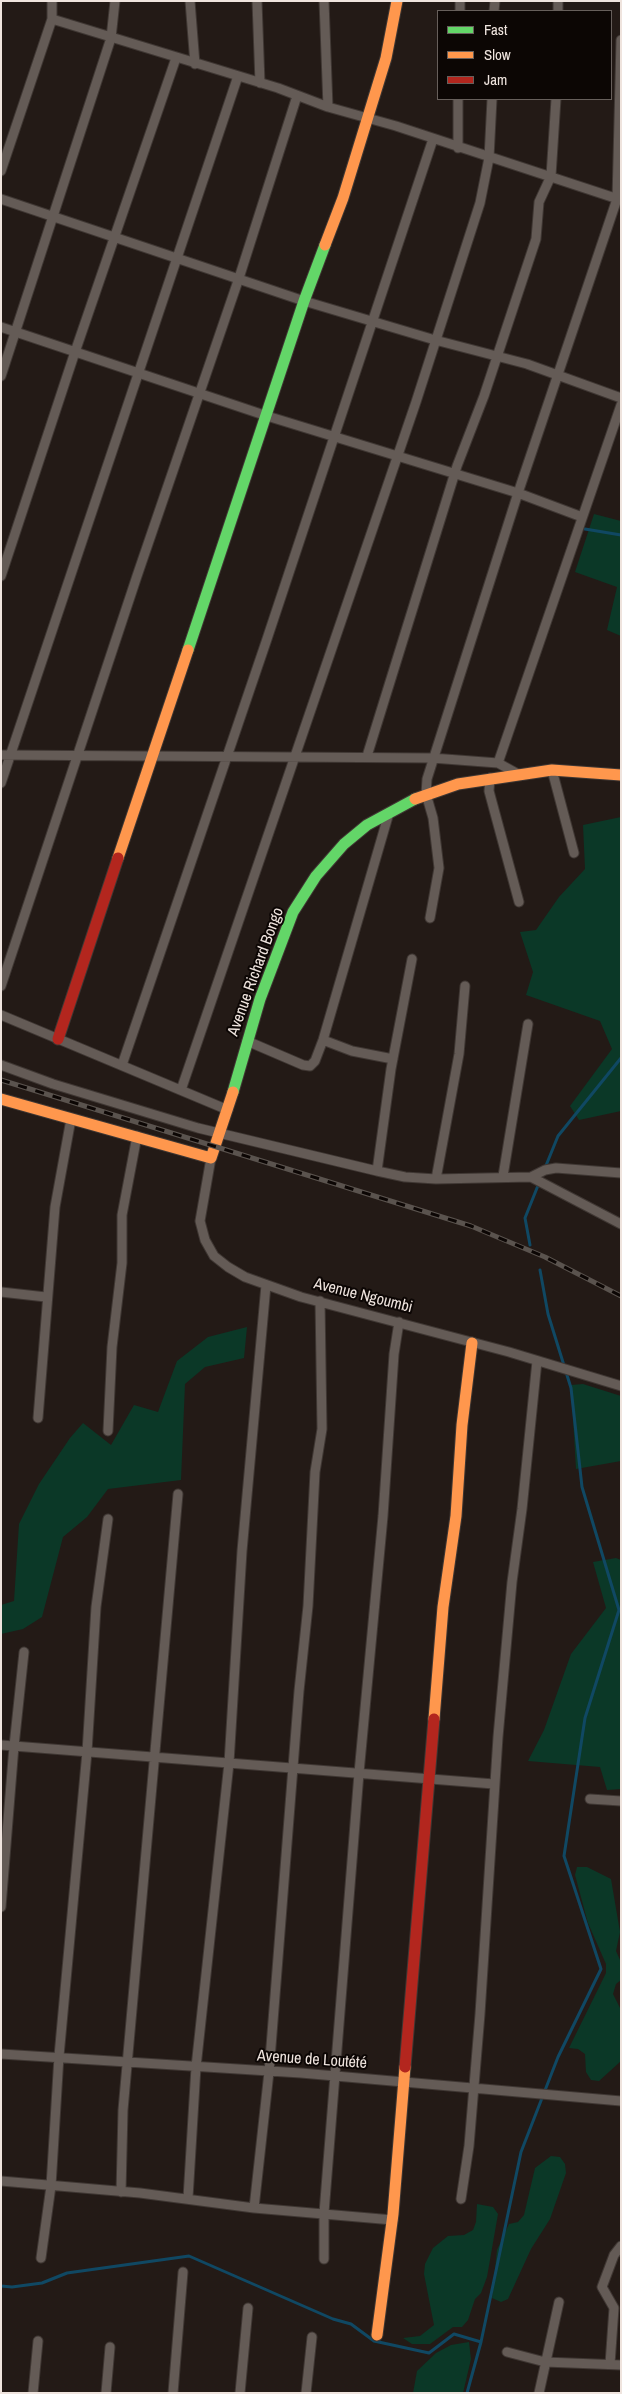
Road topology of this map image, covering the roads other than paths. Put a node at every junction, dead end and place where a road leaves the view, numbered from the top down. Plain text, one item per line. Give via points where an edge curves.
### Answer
1 (52, 1) edge
2 (115, 1) edge
3 (190, 1) edge
4 (257, 1) edge
5 (324, 1) edge
6 (396, 1) edge
7 (52, 19) junction
8 (111, 38) junction
9 (621, 40) edge
10 (176, 58) junction
11 (195, 64) junction
12 (238, 76) junction
13 (260, 83) junction
14 (297, 96) junction
15 (458, 100) edge
16 (492, 100) edge
17 (556, 100) edge
18 (328, 107) junction
19 (366, 118) junction
20 (433, 139) junction
21 (458, 148) junction
22 (489, 158) junction
23 (1, 171) edge
24 (551, 176) junction
25 (1, 199) edge
26 (619, 200) edge
27 (54, 216) junction
28 (114, 237) junction
29 (177, 258) junction
30 (239, 278) junction
31 (304, 301) junction
32 (373, 321) junction
33 (1, 327) edge
34 (17, 332) junction
35 (435, 340) junction
36 (75, 352) junction
37 (496, 356) junction
38 (138, 373) junction
39 (1, 376) edge
40 (558, 376) junction
41 (200, 393) junction
42 (621, 398) edge
43 (621, 405) edge
44 (267, 416) junction
45 (334, 436) junction
46 (397, 456) junction
47 (454, 474) junction
48 (518, 493) junction
49 (582, 517) junction
50 (1, 576) edge
51 (78, 754) junction
52 (6, 755) edge
53 (153, 756) junction
54 (225, 756) junction
55 (366, 756) junction
56 (296, 758) junction
57 (432, 758) junction
58 (498, 763) junction
59 (552, 770) junction
60 (518, 774) junction
61 (621, 774) edge
62 (490, 778) junction
63 (1, 783) edge
64 (426, 794) junction
65 (389, 813) junction
66 (574, 853) dead end
67 (519, 902) dead end
68 (430, 918) dead end
69 (412, 960) dead end
70 (1, 986) edge
71 (465, 986) dead end
72 (1, 1014) edge
73 (528, 1024) dead end
74 (58, 1039) junction
75 (323, 1040) junction
76 (247, 1041) junction
77 (393, 1059) junction
78 (1, 1065) edge
79 (122, 1065) junction
80 (182, 1090) junction
81 (1, 1099) edge
82 (228, 1110) junction
83 (71, 1119) junction
84 (220, 1133) junction
85 (137, 1136) junction
86 (217, 1146) joint
87 (211, 1158) junction
88 (377, 1171) junction
89 (621, 1173) edge
90 (503, 1176) junction
91 (531, 1177) junction
92 (436, 1179) junction
93 (621, 1224) edge
94 (266, 1285) junction
95 (1, 1292) edge
96 (46, 1297) junction
97 (320, 1301) junction
98 (400, 1322) junction
99 (472, 1342) junction
100 (537, 1360) junction
101 (621, 1386) edge
102 (38, 1418) dead end
103 (108, 1431) dead end
104 (178, 1494) dead end
105 (108, 1519) dead end
106 (24, 1652) dead end
107 (1, 1745) edge
108 (14, 1746) junction
109 (87, 1752) junction
110 (156, 1758) junction
111 (229, 1763) junction
112 (293, 1768) junction
113 (359, 1773) junction
114 (428, 1779) junction
115 (494, 1784) junction
116 (590, 1799) dead end
117 (621, 1801) edge
118 (1, 1906) edge
119 (1, 2054) edge
120 (59, 2056) junction
121 (128, 2062) junction
122 (196, 2067) junction
123 (269, 2072) junction
124 (336, 2077) junction
125 (404, 2082) junction
126 (472, 2088) junction
127 (621, 2101) edge
128 (1, 2182) edge
129 (50, 2186) junction
130 (121, 2192) junction
131 (188, 2198) junction
132 (461, 2199) dead end
133 (254, 2208) junction
134 (324, 2212) junction
135 (393, 2220) junction
136 (621, 2246) edge
137 (42, 2258) dead end
138 (324, 2259) dead end
139 (183, 2272) dead end
140 (559, 2302) dead end
141 (248, 2308) dead end
142 (377, 2335) dead end
143 (312, 2337) dead end
144 (38, 2341) dead end
145 (110, 2347) dead end
146 (507, 2352) dead end
147 (545, 2362) junction
148 (610, 2364) junction
149 (621, 2365) edge
150 (33, 2393) edge
151 (106, 2393) edge
152 (173, 2393) edge
153 (240, 2393) edge
154 (306, 2393) edge
155 (539, 2393) edge

1 - 7 street
2 - 8 street
3 - 11 street
4 - 13 street
5 - 18 street
6 - 19 street via 386,58
7 - 8 street
7 - 23 street
8 - 10 street
8 - 27 street
9 - 26 street
10 - 11 street
10 - 28 street
11 - 12 street
12 - 13 street
12 - 29 street
13 - 14 street
14 - 18 street
14 - 30 street
15 - 21 street
16 - 22 street
17 - 24 street
18 - 19 street
19 - 20 street
19 - 31 street via 343,198
20 - 21 street
20 - 32 street
21 - 22 street
22 - 24 street
22 - 35 street via 480,203
24 - 26 street
24 - 37 street via 539,202 536,239
25 - 27 street
26 - 40 street
27 - 28 street
27 - 34 street
28 - 29 street
28 - 36 street
29 - 30 street
29 - 38 street
30 - 31 street
30 - 41 street
31 - 32 street
31 - 44 street
32 - 35 street
32 - 45 street
33 - 34 street
34 - 36 street
34 - 39 street
35 - 37 street
35 - 46 street
36 - 38 street
36 - 50 street
37 - 40 street
37 - 47 street
38 - 41 street
38 - 52 street
40 - 42 street
40 - 48 street
41 - 44 street
41 - 51 street
43 - 49 street
44 - 45 street
44 - 53 street
45 - 46 street
45 - 54 street
46 - 47 street
46 - 56 street
47 - 48 street
47 - 55 street
48 - 49 street
48 - 57 street
49 - 58 street
51 - 52 street
51 - 53 street
51 - 70 street
52 - 63 street
53 - 54 street
53 - 74 street
54 - 56 street
54 - 79 street
55 - 56 street
55 - 57 street
56 - 80 street
57 - 58 street
57 - 64 street
58 - 60 street
59 - 60 street, Avenue Richard Bongo
59 - 61 street, Avenue Richard Bongo
59 - 66 street
60 - 62 street, Avenue Richard Bongo
62 - 64 street, Avenue Richard Bongo
62 - 67 street via 489,791
64 - 65 street, Avenue Richard Bongo
64 - 68 street via 433,818 439,868
65 - 75 street
65 - 76 street, Avenue Richard Bongo via 367,825 344,844 316,876 293,912
69 - 77 street
71 - 92 street via 459,1054
72 - 74 street
73 - 90 street
74 - 79 street
75 - 76 street via 310,1066
75 - 77 street via 352,1051
76 - 82 street, Avenue Richard Bongo
77 - 88 street
78 - 84 street
79 - 80 street
80 - 82 street
81 - 83 street
82 - 84 street, Avenue Richard Bongo
83 - 85 street
83 - 96 street via 55,1207
84 - 86 street, Avenue Richard Bongo
84 - 88 street
85 - 87 street
85 - 103 street via 122,1214 122,1263 112,1347
86 - 87 street, Avenue Ngoumbi
87 - 94 street, Avenue Ngoumbi via 201,1206 200,1220 205,1240 214,1256 228,1268
88 - 92 street
89 - 91 street via 556,1168
90 - 91 street
90 - 92 street
91 - 93 street
94 - 97 street, Avenue Ngoumbi
94 - 111 street via 242,1552
95 - 96 street
96 - 102 street via 44,1369
97 - 98 street, Avenue Ngoumbi
97 - 112 street via 322,1429
98 - 99 street, Avenue Ngoumbi
98 - 113 street via 394,1354 383,1516
99 - 100 street, Avenue Ngoumbi
99 - 114 street
100 - 101 street, Avenue Ngoumbi
100 - 115 street
104 - 110 street
105 - 109 street via 96,1606
106 - 108 street
107 - 108 street
108 - 109 street
108 - 118 street
109 - 110 street
109 - 120 street
110 - 111 street
110 - 121 street
111 - 112 street
111 - 122 street
112 - 113 street
112 - 123 street
113 - 114 street
113 - 124 street
114 - 115 street
114 - 125 street
115 - 126 street via 480,2014
116 - 117 street
119 - 120 street, Avenue de Loutété
120 - 121 street, Avenue de Loutété
120 - 129 street
121 - 122 street, Avenue de Loutété
121 - 130 street
122 - 123 street, Avenue de Loutété
122 - 131 street
123 - 124 street, Avenue de Loutété
123 - 133 street
124 - 125 street, Avenue de Loutété
124 - 134 street
125 - 126 street, Avenue de Loutété
125 - 135 street
126 - 127 street, Avenue de Loutété
126 - 132 street via 469,2146
128 - 129 street
129 - 130 street
129 - 137 street
130 - 131 street
131 - 133 street
133 - 134 street
134 - 135 street
134 - 138 street
135 - 142 street
136 - 148 street via 614,2255 602,2287 614,2308
139 - 152 street
140 - 147 street
141 - 153 street
143 - 154 street
144 - 150 street
145 - 151 street
146 - 147 street
147 - 148 street
147 - 155 street
148 - 149 street

